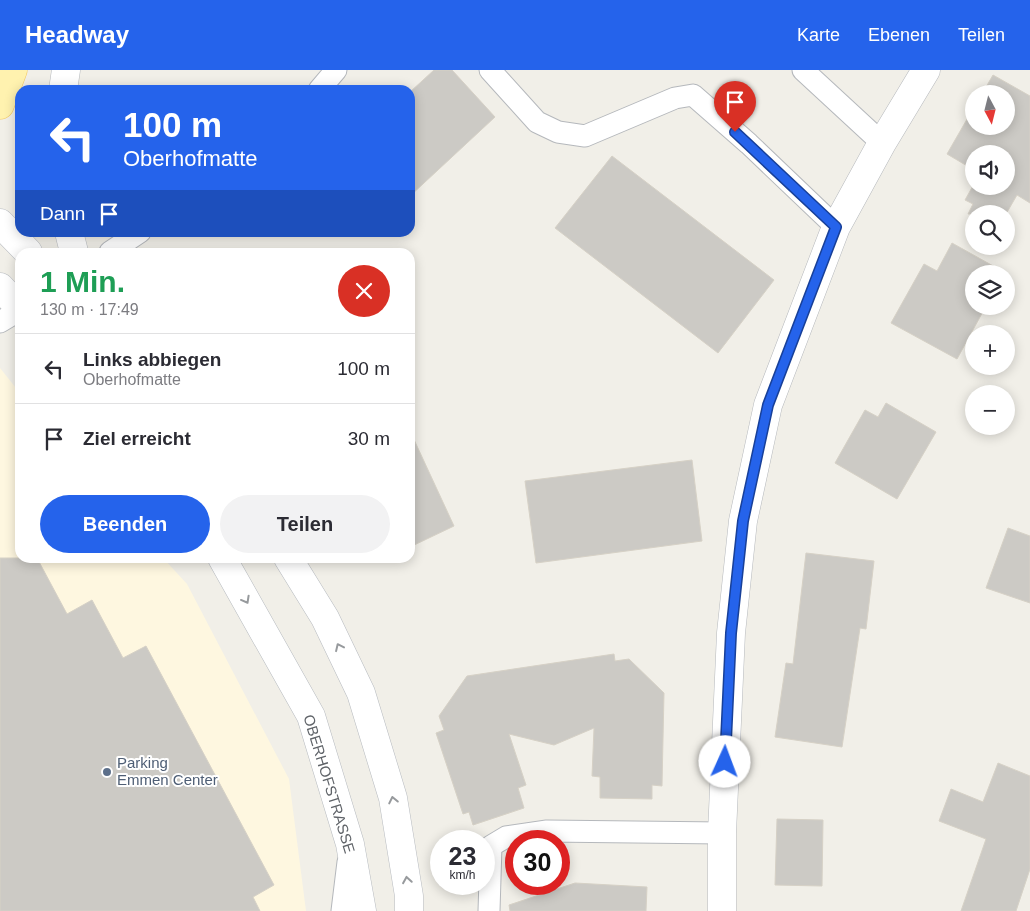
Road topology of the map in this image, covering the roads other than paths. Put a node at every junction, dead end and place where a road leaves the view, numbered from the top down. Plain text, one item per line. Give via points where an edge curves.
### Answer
1 (66, 70) edge
2 (336, 70) edge
3 (490, 70) edge
4 (803, 70) edge
5 (926, 70) edge
6 (12, 74) edge
7 (64, 85) edge
8 (323, 85) edge
9 (0, 105) edge
10 (882, 143) junction
11 (0, 223) edge
12 (836, 227) junction
13 (133, 237) edge
14 (24, 248) edge
15 (116, 248) edge
16 (0, 287) edge
17 (15, 304) edge
18 (15, 312) edge
19 (0, 322) edge
20 (225, 563) edge
21 (291, 563) edge
22 (722, 834) junction
23 (350, 844) junction
24 (342, 911) edge
25 (362, 911) edge
26 (409, 911) edge
27 (489, 911) edge
28 (722, 911) edge

1 - 7 street
2 - 8 lane
3 - 12 lane via 537,122 558,132 584,136 676,98 693,95
4 - 10 lane
5 - 10 street
6 - 9 main road
10 - 12 street
11 - 14 street
12 - 22 street via 768,405 743,521 731,633
13 - 15 lane
16 - 17 street
18 - 19 lane
20 -> 23 street, OBERHOFSTRASSE via 311,716
26 -> 21 street via 393,798 361,693 325,618
22 - 27 lane via 547,831 506,837 491,846
22 - 28 street
23 - 24 lane
23 - 25 street, OBERHOFSTRASSE

